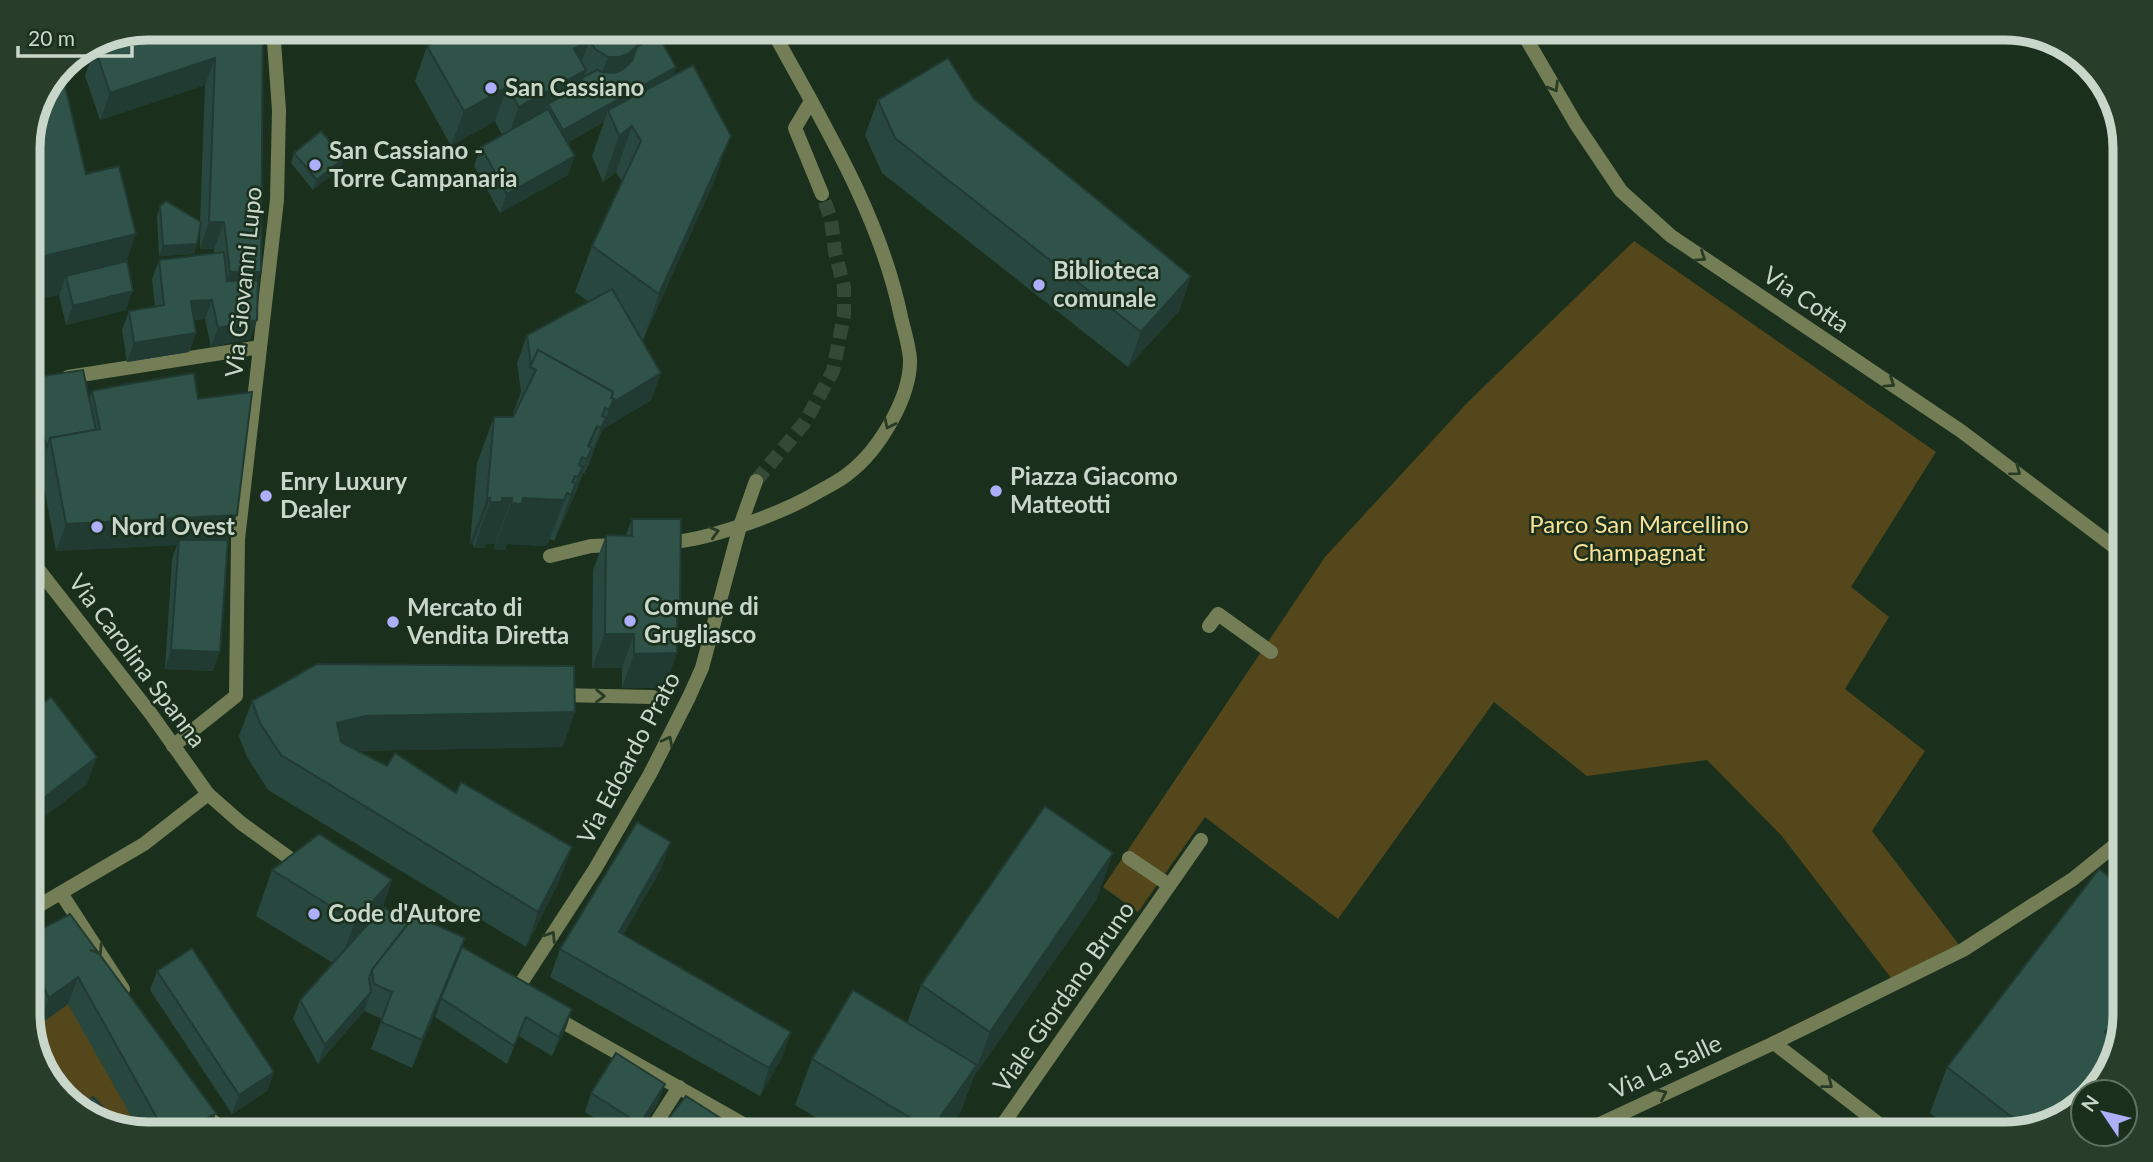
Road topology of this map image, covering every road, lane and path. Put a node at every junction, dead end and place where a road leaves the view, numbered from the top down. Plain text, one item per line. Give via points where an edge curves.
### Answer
1 (274, 40) edge
2 (778, 40) edge
3 (1527, 40) edge
4 (811, 101) junction
5 (822, 194) tunnel mouth
6 (260, 347) junction
7 (54, 379) edge
8 (756, 481) tunnel mouth
9 (740, 526) junction
10 (2113, 546) edge
11 (550, 556) dead end
12 (40, 572) edge
13 (1209, 626) dead end
14 (1271, 652) dead end
15 (546, 695) edge
16 (653, 697) dead end
17 (173, 746) junction
18 (208, 794) junction
19 (1200, 840) dead end
20 (2113, 847) edge
21 (1129, 858) dead end
22 (320, 878) edge
23 (1169, 885) junction
24 (61, 893) junction
25 (40, 905) edge
26 (514, 993) edge
27 (129, 998) edge
28 (542, 1010) edge
29 (1774, 1043) junction
30 (679, 1087) junction
31 (190, 1092) edge
32 (214, 1122) edge
33 (657, 1122) edge
34 (740, 1122) edge
35 (1004, 1122) edge
36 (1604, 1122) edge
37 (1876, 1122) edge

1 - 6 street, Via Giovanni Lupo via 279,110 276,200
2 - 4 street
3 -> 10 street, Via Cotta via 1621,191 1671,236 1961,431
4 - 5 street via 795,128
4 -> 9 street via 874,230 895,285 910,359 903,396 882,439 850,473 800,502
6 - 7 street
6 - 17 street, Via Giovanni Lupo via 238,539 236,696
8 - 9 street
11 -> 9 street via 591,546 675,543
26 -> 9 street, Via Edoardo Prato via 616,833 678,721 702,668
12 - 17 street, Via Carolina Spanna
13 - 14 street via 1218,614
15 -> 16 street
17 - 18 street, Via Carolina Spanna
18 - 22 street, Via Carolina Spanna
18 - 24 street via 144,845
19 - 23 street, Viale Giordano Bruno
20 - 29 street, Via La Salle via 1963,950
21 - 23 street
23 - 35 street, Viale Giordano Bruno
24 - 25 street
24 -> 27 street
28 - 30 street
36 -> 29 street, Via La Salle
29 -> 37 street
30 - 33 street
30 - 34 street
31 - 32 street

